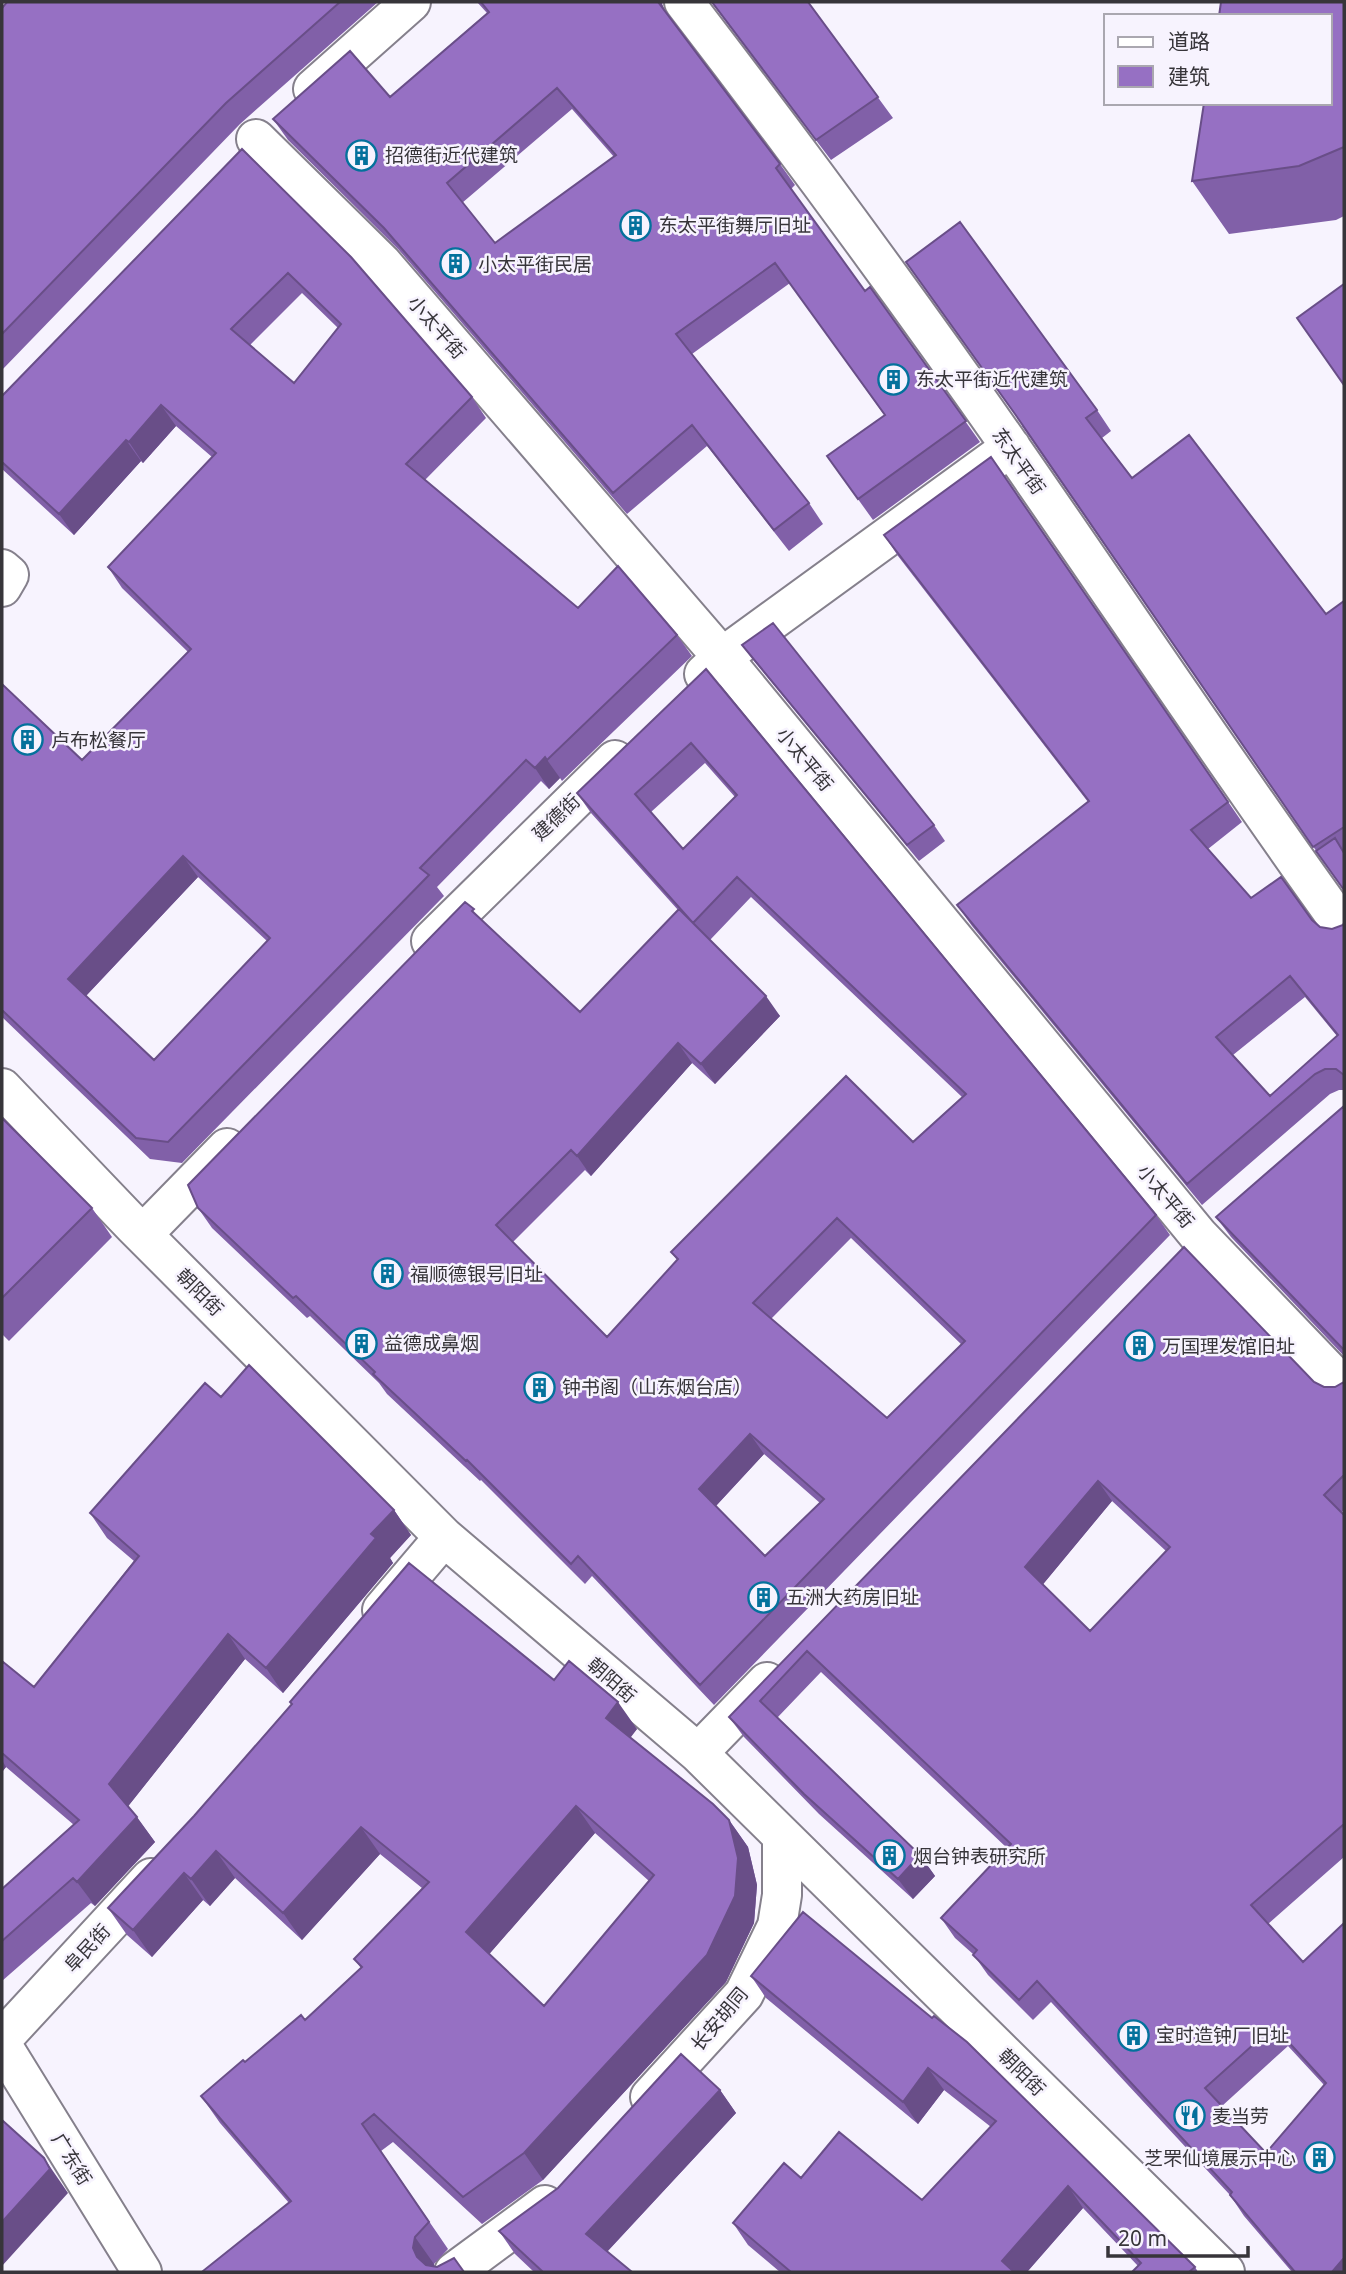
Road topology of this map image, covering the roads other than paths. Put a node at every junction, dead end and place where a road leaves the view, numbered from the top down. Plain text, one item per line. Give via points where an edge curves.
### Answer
1 (411, 2) edge
2 (684, 2) edge
3 (256, 139) junction
4 (228, 169) edge
5 (1011, 447) junction
6 (2, 569) edge
7 (2, 587) edge
8 (722, 657) junction
9 (683, 695) edge
10 (644, 732) edge
11 (1344, 928) edge
12 (412, 960) edge
13 (6, 1101) edge
14 (248, 1127) edge
15 (1210, 1227) junction
16 (143, 1234) junction
17 (1172, 1264) edge
18 (1344, 1387) edge
19 (444, 1537) junction
20 (356, 1641) edge
21 (793, 1655) edge
22 (698, 1754) junction
23 (782, 1836) junction
24 (177, 1849) edge
25 (2, 2039) edge
26 (2, 2045) edge
27 (623, 2126) edge
28 (567, 2186) edge
29 (142, 2272) edge
30 (454, 2272) edge
31 (1225, 2272) edge

1 - 3 street
2 - 5 street, 东太平街
3 - 4 street
3 - 8 street, 小太平街 via 382,263
5 - 8 street
5 - 11 street, 东太平街 via 1242,787
6 - 7 street via 9,575
8 - 9 street
8 - 15 street, 小太平街
10 - 12 street, 建德街
13 - 16 street, 朝阳街
14 - 16 street
15 - 17 street
15 - 18 street, 小太平街
16 - 19 street, 朝阳街
19 - 20 street
19 - 22 street, 朝阳街
21 - 22 street
22 - 23 street, 朝阳街
23 - 27 street, 长安胡同 via 777,1926 744,1994
23 - 31 street, 朝阳街
24 - 25 street, 阜民街
26 - 29 street, 广东街
28 - 30 street

